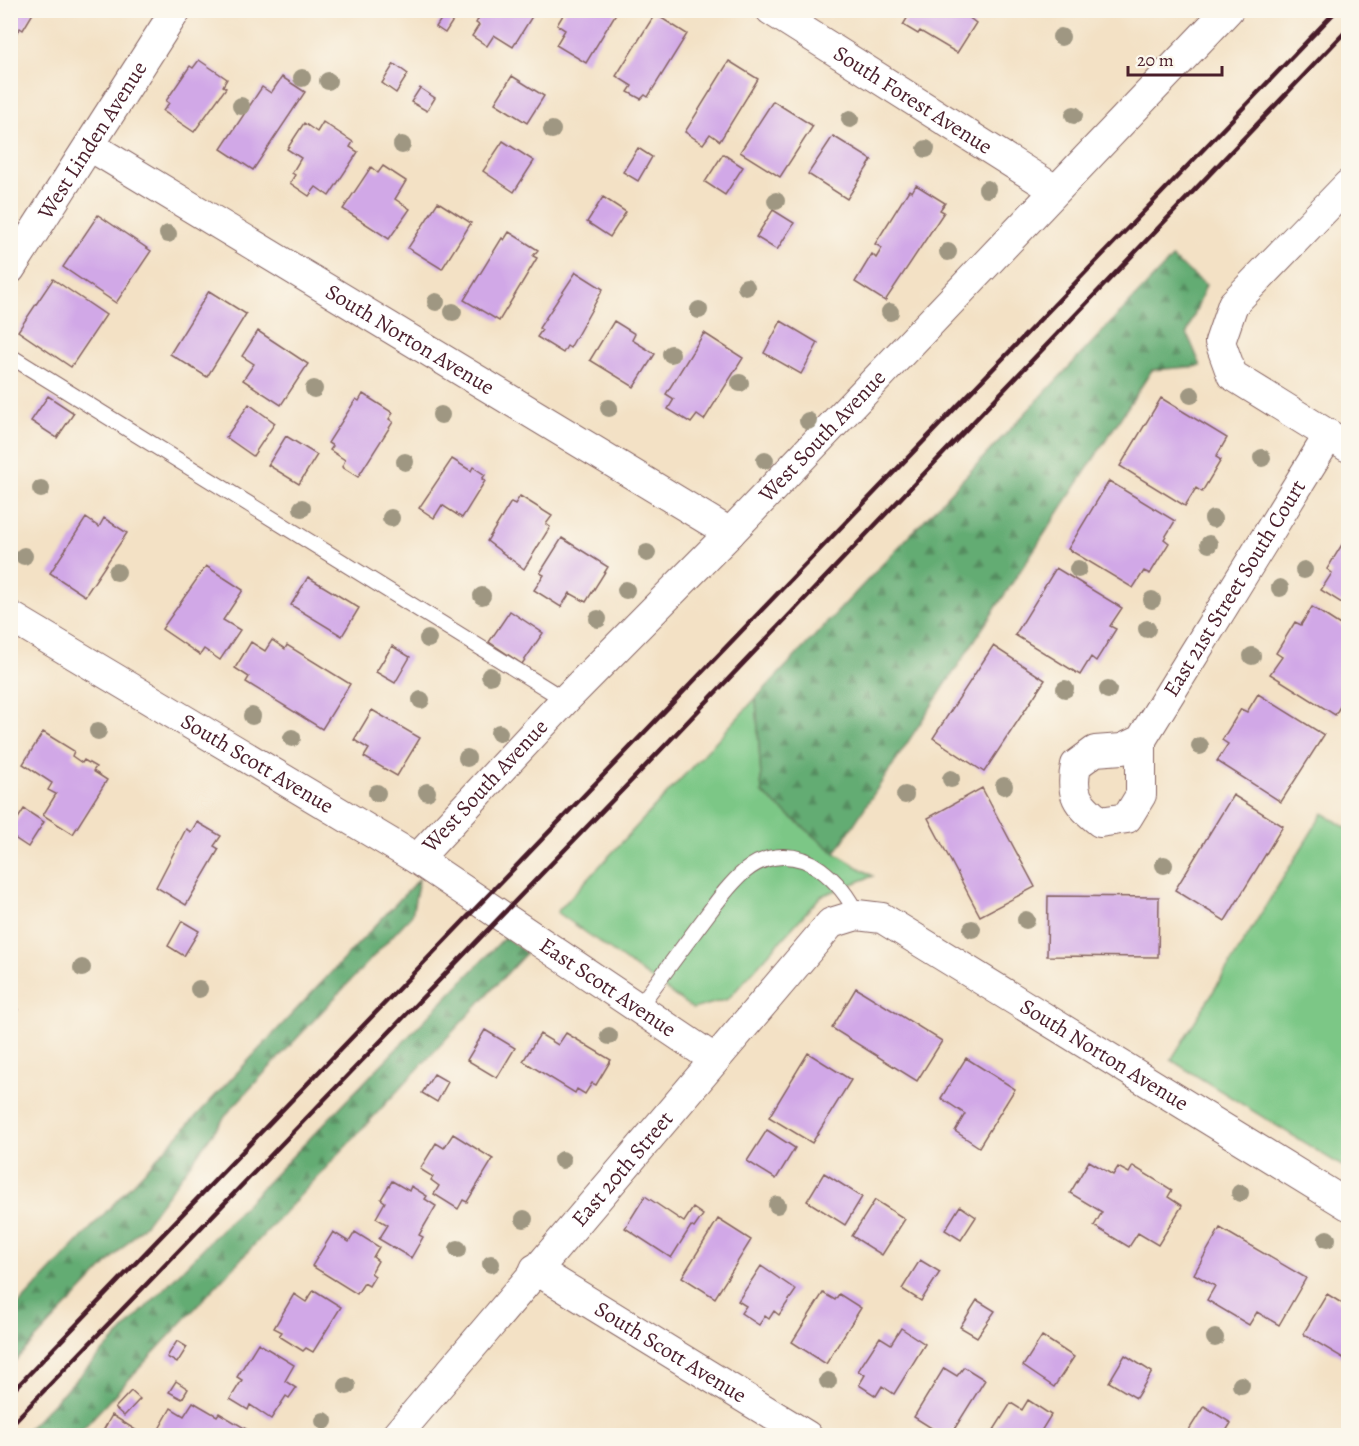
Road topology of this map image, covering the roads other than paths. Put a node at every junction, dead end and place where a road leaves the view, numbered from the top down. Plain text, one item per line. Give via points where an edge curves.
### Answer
1 (176, 10) edge
2 (771, 10) edge
3 (1220, 13) edge
4 (90, 146) junction
5 (1348, 185) edge
6 (1055, 190) junction
7 (12, 263) edge
8 (10, 356) edge
9 (1339, 441) edge
10 (730, 533) junction
11 (10, 616) edge
12 (565, 700) junction
13 (1141, 740) dead end
14 (417, 859) junction
15 (857, 915) junction
16 (500, 916) joint
17 (638, 1008) junction
18 (714, 1059) junction
19 (1348, 1205) edge
20 (536, 1269) junction
21 (396, 1436) edge
22 (807, 1436) edge

1 - 4 street, West Linden Avenue
2 - 6 street, South Forest Avenue
3 - 6 street, West South Avenue
4 - 7 street, West Linden Avenue
4 - 10 street, South Norton Avenue
5 - 9 street via 1233,304 1220,342 1232,375
6 - 10 street, West South Avenue
8 - 12 lane
9 - 13 street, East 21st Street South Court
10 - 12 street, West South Avenue
11 - 14 street, South Scott Avenue
12 - 14 street, West South Avenue
14 - 16 street, South Scott Avenue
15 - 17 lane via 850,899 808,860 785,855 765,861 745,870 714,905
15 - 18 street, East 20th Street via 831,923
15 - 19 street, South Norton Avenue via 882,918
16 - 17 street, East Scott Avenue
17 - 18 street, East Scott Avenue
18 - 20 street, East 20th Street
20 - 21 street, East 20th Street
20 - 22 street, South Scott Avenue

